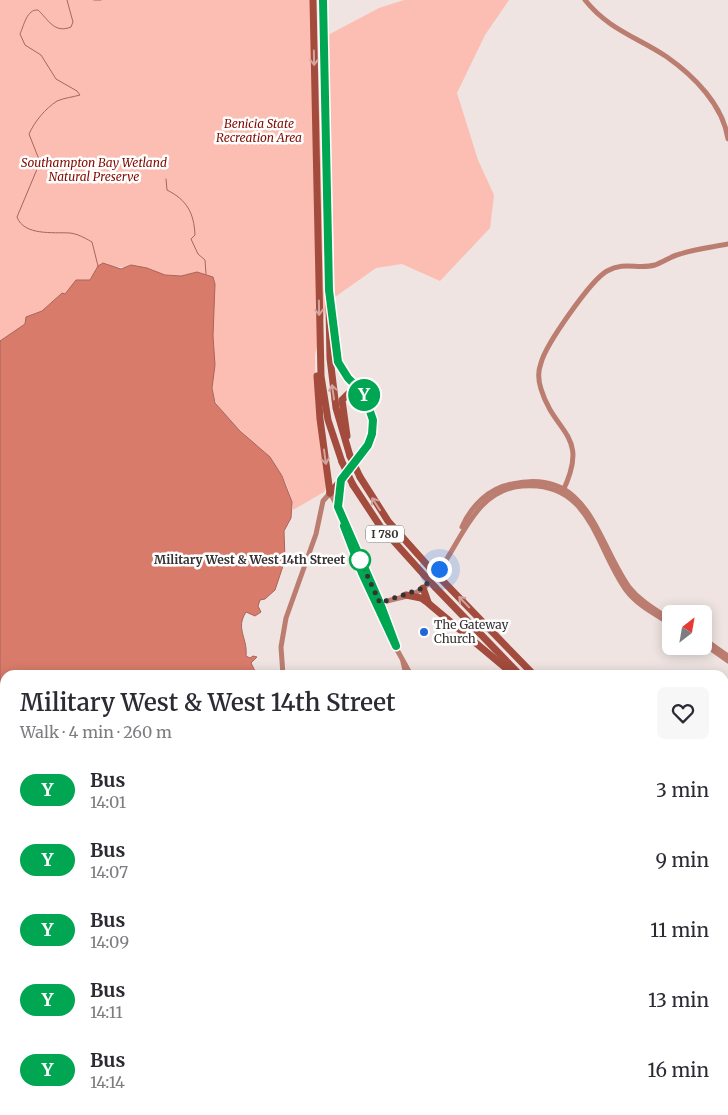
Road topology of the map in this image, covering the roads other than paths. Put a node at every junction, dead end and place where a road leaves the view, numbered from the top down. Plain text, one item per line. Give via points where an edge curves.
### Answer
1 (312, 0) edge
2 (325, 0) edge
3 (585, 0) edge
4 (728, 138) edge
5 (728, 244) edge
6 (329, 290) junction
7 (320, 339) junction
8 (366, 398) junction
9 (350, 456) junction
10 (341, 480) junction
11 (563, 491) junction
12 (330, 493) junction
13 (338, 507) junction
14 (321, 510) junction
15 (423, 588) junction
16 (406, 595) junction
17 (428, 603) junction
18 (378, 604) junction
19 (662, 614) edge
20 (662, 618) edge
21 (712, 645) edge
22 (712, 650) edge
23 (728, 656) edge
24 (728, 661) edge
25 (403, 662) junction
26 (282, 670) edge
27 (405, 670) edge
28 (408, 670) edge
29 (508, 670) edge
30 (515, 670) edge
31 (529, 670) edge

1 -> 7 highway, I 780
2 - 6 highway, I 780
3 - 4 street via 613,27 666,57 685,72 717,107
5 - 11 street via 680,254 656,265 625,265 606,272 594,282 547,347 541,362 539,383 548,405 568,436 573,458
6 - 8 highway via 338,362
9 -> 6 highway, I 780 via 333,394
7 -> 12 highway via 318,390
7 - 30 highway, I 780, bridge via 324,399 332,435 353,485 380,526
8 - 9 highway via 351,391 342,400
8 - 10 highway via 372,413 372,434 362,455
31 -> 9 highway, I 780, bridge via 388,521
10 - 12 highway
10 - 13 highway
11 - 15 street via 547,483 519,482 490,493 467,517 450,555
11 - 19 street via 578,500 590,514 630,589
11 - 20 street via 586,515 627,591
12 - 13 street
12 - 14 street
13 - 14 street via 330,503
13 - 18 street via 354,556
14 - 26 street via 284,627
15 - 16 street
15 - 17 highway
16 - 17 highway
16 - 18 street
17 - 29 highway
18 - 25 street
21 - 23 street
22 - 24 street
25 - 27 street
25 - 28 street

